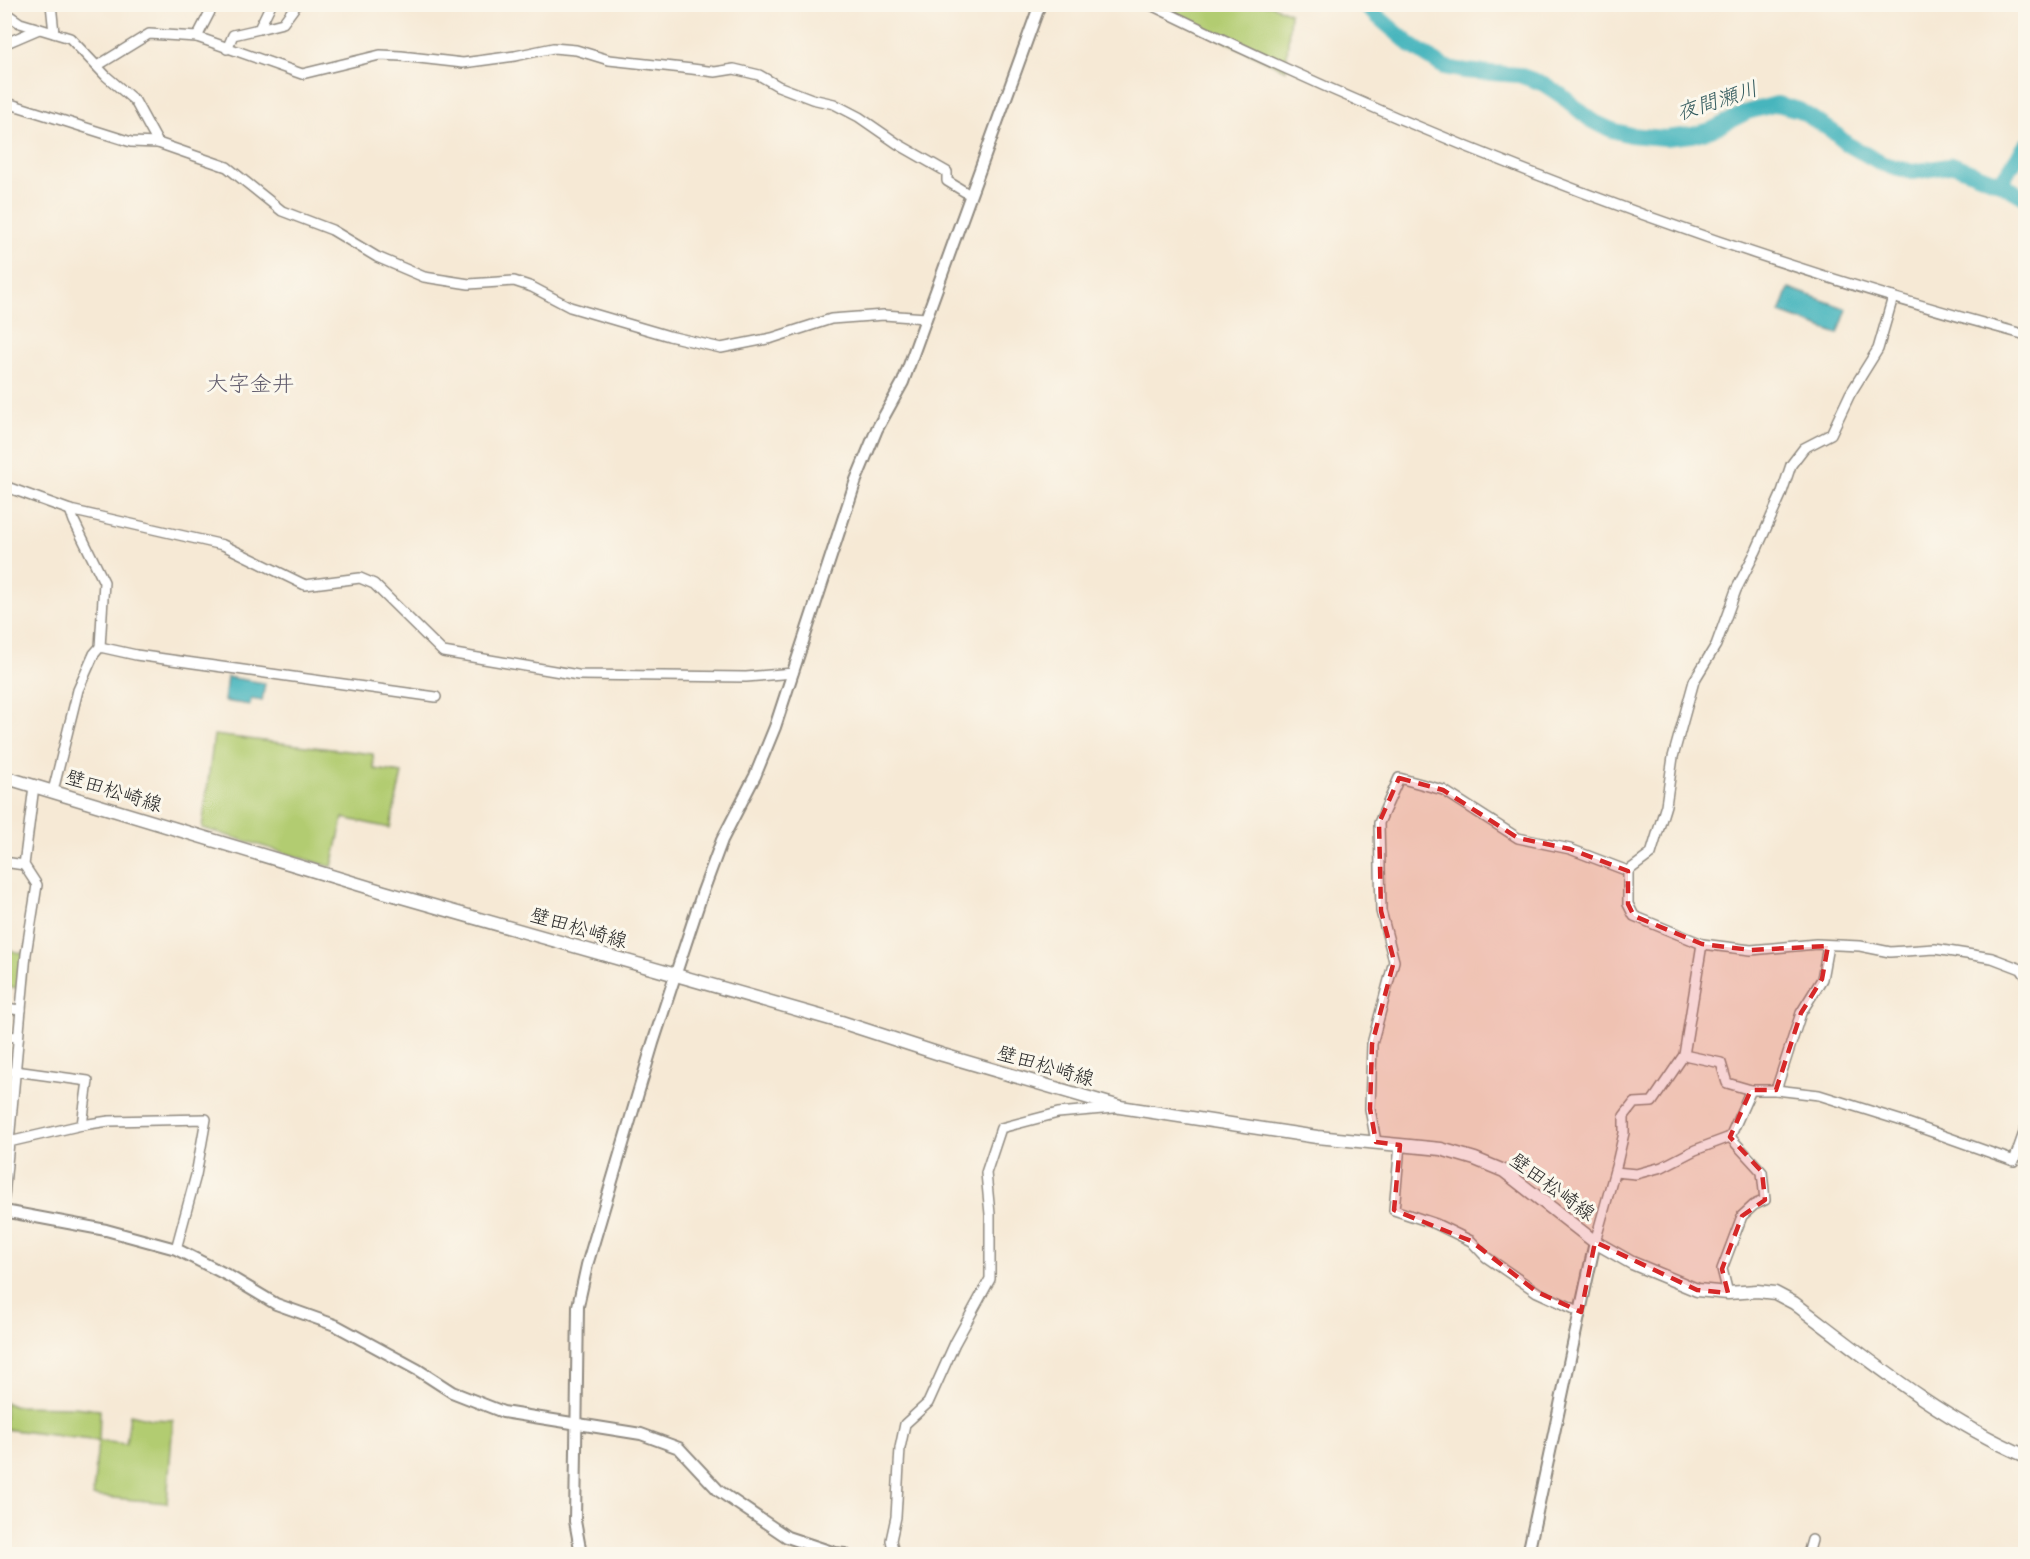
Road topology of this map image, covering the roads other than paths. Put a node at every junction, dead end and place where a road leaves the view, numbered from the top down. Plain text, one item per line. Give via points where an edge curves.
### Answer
1 (51, 4) edge
2 (214, 4) edge
3 (271, 4) edge
4 (297, 4) edge
5 (1040, 4) edge
6 (1149, 4) edge
7 (4, 12) edge
8 (39, 28) junction
9 (259, 29) junction
10 (54, 33) junction
11 (197, 37) junction
12 (4, 44) edge
13 (227, 49) junction
14 (97, 66) junction
15 (4, 102) edge
16 (158, 143) junction
17 (970, 195) junction
18 (1893, 297) junction
19 (926, 318) junction
20 (2025, 335) edge
21 (4, 486) edge
22 (70, 510) junction
23 (100, 647) junction
24 (793, 673) junction
25 (435, 696) dead end
26 (4, 777) edge
27 (34, 786) junction
28 (53, 791) junction
29 (4, 862) edge
30 (24, 864) junction
31 (1628, 871) junction
32 (1702, 944) junction
33 (1828, 946) junction
34 (674, 974) junction
35 (2025, 976) edge
36 (4, 1008) edge
37 (21, 1010) junction
38 (4, 1036) edge
39 (18, 1037) junction
40 (1684, 1055) junction
41 (15, 1071) junction
42 (1750, 1090) junction
43 (1776, 1090) junction
44 (1120, 1107) junction
45 (82, 1125) junction
46 (2025, 1127) edge
47 (1730, 1137) junction
48 (9, 1142) junction
49 (1376, 1142) junction
50 (1400, 1145) junction
51 (1615, 1172) junction
52 (4, 1197) edge
53 (4, 1211) edge
54 (1595, 1242) junction
55 (176, 1249) junction
56 (1728, 1293) junction
57 (1581, 1312) junction
58 (576, 1424) junction
59 (2025, 1456) edge
60 (1812, 1540) dead end
61 (581, 1554) edge
62 (845, 1554) edge
63 (894, 1554) edge
64 (1528, 1554) edge
65 (1808, 1554) edge

1 - 10 street
2 - 11 street
3 - 9 street
4 - 9 street via 283,23
5 - 17 street
6 - 18 street via 1258,58 1594,198
7 - 8 street
8 - 10 street
8 - 12 street
9 - 13 street via 233,35
10 - 14 street via 70,38
11 - 13 street
11 - 14 street via 149,34
13 - 17 street via 302,74 380,55 463,63 553,48 609,60 715,72 734,69 759,75 859,117 947,172 947,181
14 - 16 street via 135,101
15 - 16 street via 131,142
16 - 19 street via 227,166 282,211 332,230 377,257 424,277 470,284 514,281 570,307 721,348 772,338 831,319 884,315
17 - 19 street
18 - 20 street
18 - 31 street via 1878,349 1831,434 1804,448 1791,465 1716,645 1694,681 1651,854
19 - 24 street via 903,382 877,429 856,480
21 - 22 street
22 - 23 street via 104,582
22 - 24 street via 223,545 304,585 360,578 374,584 443,652 578,675 746,677
23 - 25 street
23 - 28 street via 78,690
24 - 34 street via 755,776 722,840
26 - 27 main road, 壁田松崎線
27 - 28 main road, 壁田松崎線
27 - 30 street
28 - 34 main road, 壁田松崎線 via 374,889
29 - 30 street
30 - 37 street via 37,885
31 - 32 street via 1628,904 1634,916
31 - 49 street via 1570,849 1518,838 1443,790 1399,778 1379,823 1381,911 1394,961 1372,1044 1370,1109
32 - 33 street via 1751,950
32 - 40 street
33 - 35 street via 1964,953 1992,958 2020,969
33 - 43 street via 1822,979 1801,1013
34 - 44 main road, 壁田松崎線
34 - 58 street via 578,1306
36 - 37 street
37 - 39 street
38 - 39 street
39 - 41 street
40 - 42 street via 1721,1063 1727,1083
40 - 51 street via 1652,1102 1634,1103 1624,1116
41 - 45 street via 88,1081
41 - 48 street
42 - 43 street
42 - 47 street
43 - 46 street via 1819,1095 2014,1161
44 - 49 main road, 壁田松崎線 via 1317,1137
44 - 63 street via 1058,1113 1001,1128 986,1173 990,1279 928,1403 904,1424 891,1540
45 - 48 street
45 - 55 street via 206,1119
47 - 51 street via 1662,1167 1636,1173
47 - 56 street via 1762,1172 1765,1200 1742,1216 1722,1269
48 - 52 street
49 - 50 main road, 壁田松崎線
50 - 54 main road, 壁田松崎線 via 1441,1149 1504,1172
50 - 57 street via 1394,1210 1472,1241 1486,1257 1537,1292
51 - 54 street
53 - 55 street via 106,1230
54 - 56 main road, 壁田松崎線 via 1632,1263 1697,1290
54 - 57 street
55 - 58 street via 276,1304 334,1325 452,1392 503,1412
56 - 59 main road, 壁田松崎線 via 1775,1293 1794,1303 1944,1414
57 - 64 street
58 - 61 street via 575,1521
58 - 62 street via 641,1434 679,1448 718,1491 787,1537
60 - 65 street

